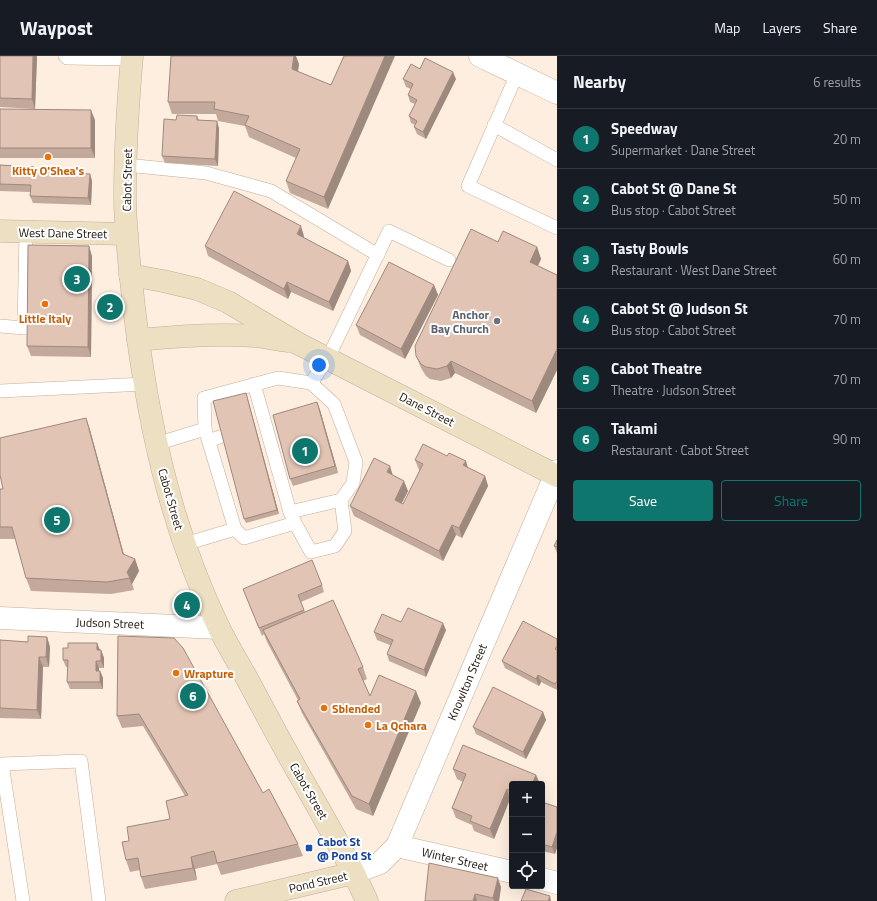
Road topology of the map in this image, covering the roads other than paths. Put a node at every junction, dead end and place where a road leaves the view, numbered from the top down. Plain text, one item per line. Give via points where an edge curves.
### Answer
1 (65, 56) edge
2 (480, 56) edge
3 (132, 58) edge
4 (517, 74) junction
5 (557, 93) edge
6 (494, 125) junction
7 (557, 160) edge
8 (126, 165) junction
9 (557, 228) edge
10 (0, 231) edge
11 (26, 232) junction
12 (127, 234) junction
13 (378, 256) junction
14 (449, 260) dead end
15 (130, 275) junction
16 (0, 326) edge
17 (138, 340) junction
18 (298, 343) junction
19 (328, 358) junction
20 (311, 383) junction
21 (145, 384) junction
22 (254, 384) junction
23 (0, 391) edge
24 (207, 435) junction
25 (222, 436) edge
26 (156, 444) junction
27 (230, 465) edge
28 (217, 469) junction
29 (556, 474) edge
30 (238, 494) edge
31 (225, 498) junction
32 (341, 500) junction
33 (293, 518) junction
34 (235, 530) junction
35 (185, 544) junction
36 (0, 618) edge
37 (219, 628) junction
38 (397, 846) junction
39 (509, 871) edge
40 (354, 873) junction
41 (545, 880) edge
42 (557, 883) edge
43 (23, 901) edge
44 (99, 901) edge
45 (236, 901) edge
46 (367, 901) edge

1 - 3 lane
2 - 4 street
3 - 8 main road, Cabot Street
4 - 5 street
4 - 6 lane
6 - 7 lane
6 - 9 lane via 468,186
8 - 12 main road, Cabot Street
8 - 13 lane via 206,173 271,191
10 - 11 main road, West Dane Street
11 - 12 main road, West Dane Street
11 - 16 lane via 24,328
12 - 15 main road, Cabot Street
13 - 14 lane via 389,231
13 - 19 lane
15 - 17 main road, Cabot Street
15 - 18 main road, Dane Street via 203,292 228,302
17 - 18 main road, Dane Street via 216,335 255,336
17 - 21 main road, Cabot Street
18 - 19 main road, Dane Street
19 - 20 lane
19 - 29 main road, Dane Street
20 - 22 lane via 278,378
20 - 32 lane via 334,404 356,462 353,483
21 - 23 lane
21 - 26 main road, Cabot Street
22 - 24 lane via 204,398
22 - 33 lane via 260,425 276,483
24 - 25 lane
24 - 26 lane
24 - 28 lane
26 - 35 main road, Cabot Street
27 - 28 lane
28 - 31 lane
29 - 38 street, Knowlton Street
30 - 31 lane
31 - 34 lane
32 - 33 lane
32 - 33 lane via 345,531 336,546 311,552
33 - 34 lane via 244,538
34 - 35 lane
35 - 37 main road, Cabot Street
36 - 37 street, Judson Street
37 - 40 main road, Cabot Street
38 - 39 street, Winter Street
38 - 40 street, Knowlton Street via 380,863
40 - 45 main road, Pond Street
40 - 46 main road, Cabot Street
41 - 42 street
43 - 44 lane via 2,764 81,761

